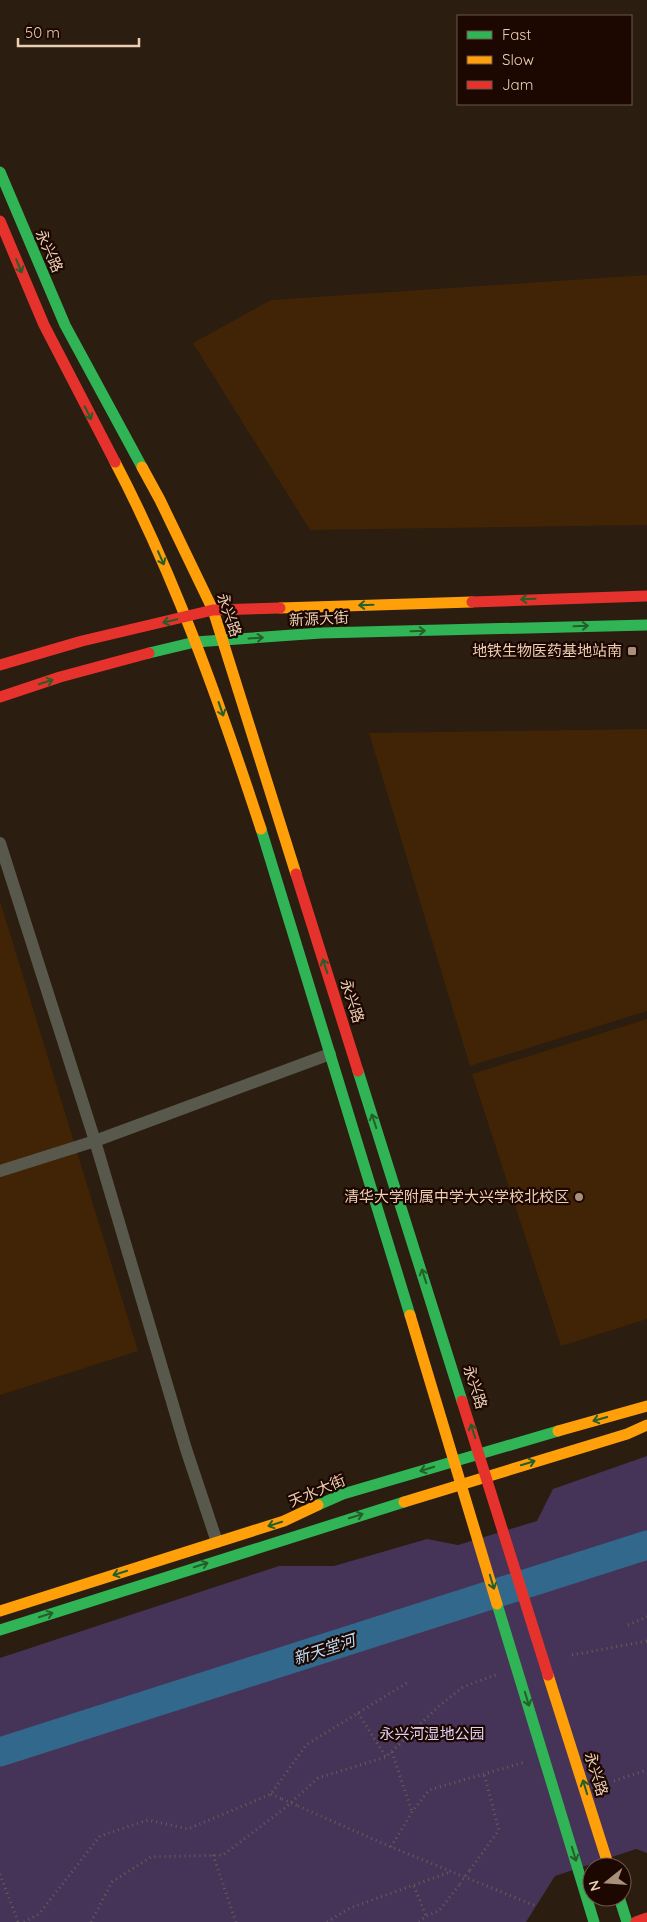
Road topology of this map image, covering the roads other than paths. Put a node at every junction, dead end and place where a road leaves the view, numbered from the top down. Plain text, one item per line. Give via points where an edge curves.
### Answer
1 (0, 172) edge
2 (0, 221) edge
3 (647, 596) edge
4 (213, 610) junction
5 (188, 617) junction
6 (647, 625) edge
7 (221, 640) junction
8 (195, 642) junction
9 (0, 665) edge
10 (0, 697) edge
11 (0, 843) edge
12 (330, 1054) junction
13 (95, 1141) junction
14 (0, 1171) edge
15 (647, 1406) edge
16 (647, 1425) edge
17 (480, 1453) junction
18 (454, 1460) junction
19 (487, 1476) junction
20 (462, 1484) junction
21 (216, 1542) junction
22 (0, 1611) edge
23 (0, 1630) edge
24 (607, 1857) edge
25 (622, 1907) edge
26 (647, 1918) edge
27 (594, 1922) edge
28 (627, 1922) edge
29 (636, 1922) edge

1 - 4 main road, 永兴路 via 65,325 160,500
2 -> 5 main road via 50,337 154,542
3 -> 4 main road, 新源大街
4 - 5 main road, 新源大街
4 - 7 main road, 永兴路
5 - 8 main road
5 -> 9 main road, 新源大街
7 -> 6 main road, 新源大街 via 321,633
7 - 8 main road, 新源大街
17 -> 7 main road, 永兴路
10 -> 8 main road, 新源大街 via 60,677
8 -> 12 main road via 213,684 270,855
11 - 13 street
12 - 13 street
12 - 18 main road
13 - 14 street
13 - 21 street
15 -> 17 main road, 天水大街
19 -> 16 main road via 627,1434
17 - 18 main road, 天水大街
17 - 19 main road, 永兴路
18 - 20 main road
18 -> 21 main road, 天水大街 via 343,1494 284,1521
19 - 20 main road
24 -> 19 main road, 永兴路
23 -> 20 main road
20 -> 27 main road
21 -> 22 main road, 天水大街
25 - 28 main road
26 - 29 main road

